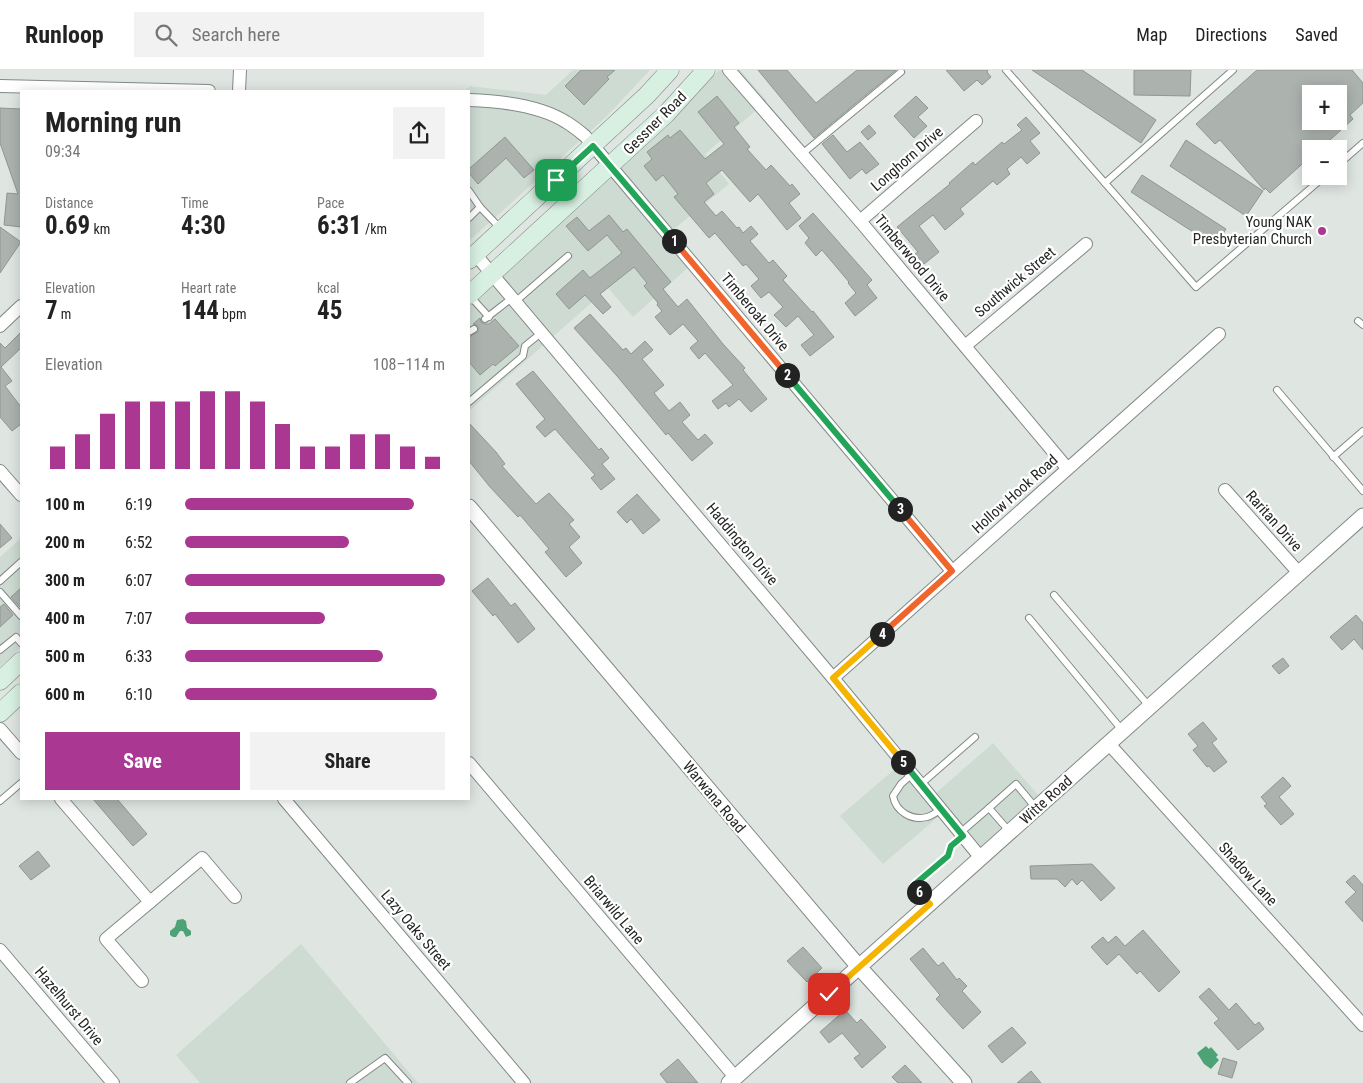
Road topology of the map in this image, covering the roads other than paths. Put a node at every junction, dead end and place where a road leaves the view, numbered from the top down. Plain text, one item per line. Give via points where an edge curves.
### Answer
1 (240, 70) edge
2 (670, 70) edge
3 (706, 70) edge
4 (729, 70) edge
5 (1006, 70) edge
6 (1233, 70) edge
7 (901, 72) dead end
8 (0, 86) edge
9 (69, 90) edge
10 (239, 90) edge
11 (470, 100) edge
12 (976, 121) dead end
13 (1363, 143) edge
14 (593, 146) junction
15 (802, 154) junction
16 (1347, 157) edge
17 (611, 166) junction
18 (1105, 182) junction
19 (1315, 185) edge
20 (470, 193) edge
21 (480, 207) junction
22 (470, 217) edge
23 (860, 221) junction
24 (502, 230) junction
25 (1086, 244) dead end
26 (568, 256) dead end
27 (472, 257) edge
28 (492, 274) junction
29 (470, 294) edge
30 (470, 296) edge
31 (514, 300) junction
32 (20, 307) edge
33 (0, 326) edge
34 (541, 333) junction
35 (1218, 334) dead end
36 (965, 346) junction
37 (1278, 390) dead end
38 (470, 401) edge
39 (1363, 431) edge
40 (1333, 457) junction
41 (1067, 468) junction
42 (0, 471) edge
43 (1225, 490) dead end
44 (1363, 491) edge
45 (20, 494) edge
46 (471, 513) edge
47 (1363, 516) edge
48 (20, 563) edge
49 (952, 571) junction
50 (1299, 573) junction
51 (0, 581) edge
52 (0, 592) edge
53 (1054, 595) dead end
54 (20, 615) edge
55 (1028, 618) dead end
56 (20, 642) edge
57 (0, 650) edge
58 (20, 663) edge
59 (833, 678) junction
60 (0, 681) edge
61 (20, 694) edge
62 (1150, 707) junction
63 (0, 713) edge
64 (0, 729) edge
65 (1123, 731) junction
66 (975, 737) dead end
67 (1109, 744) junction
68 (20, 752) edge
69 (470, 764) edge
70 (912, 774) junction
71 (20, 784) edge
72 (921, 784) junction
73 (62, 800) edge
74 (285, 800) edge
75 (0, 801) edge
76 (989, 808) junction
77 (1036, 808) junction
78 (941, 809) junction
79 (1010, 832) junction
80 (962, 834) junction
81 (981, 858) junction
82 (235, 897) dead end
83 (150, 902) junction
84 (930, 904) junction
85 (0, 950) edge
86 (859, 967) junction
87 (142, 981) dead end
88 (1363, 1025) edge
89 (732, 1080) edge
90 (113, 1083) edge
91 (350, 1083) edge
92 (408, 1083) edge
93 (524, 1083) edge
94 (964, 1083) edge

1 - 10 street
2 - 14 main road, Gessner Road
3 - 17 main road, Gessner Road via 666,114
4 - 15 street, Timberwood Drive
5 - 18 lane
6 - 18 lane
7 - 15 lane
8 - 9 street
11 - 14 street, Timberoak Drive via 539,110 566,121
12 - 23 street, Longhorn Drive
13 - 16 lane
14 - 17 street, Timberoak Drive
14 - 24 main road, Gessner Road
15 - 23 street, Timberwood Drive
17 - 28 main road, Gessner Road
17 - 49 street, Timberoak Drive
18 - 19 lane via 1196,287
20 - 21 lane
21 - 22 lane
21 - 24 lane
23 - 36 street, Timberwood Drive
24 - 27 main road, Gessner Road
25 - 36 street, Southwick Street
26 - 31 lane
27 - 28 street, Haddington Drive
28 - 29 main road, Gessner Road
28 - 31 street, Haddington Drive
30 - 31 lane via 487,318
31 - 34 street, Haddington Drive
32 - 33 street
34 - 38 lane via 526,346 523,356
34 - 59 street, Haddington Drive
35 - 41 street, Hollow Hook Road
36 - 41 street, Timberwood Drive
37 - 40 lane
39 - 40 lane
40 - 44 lane
41 - 49 street, Hollow Hook Road
42 - 45 street
43 - 50 street, Raritan Drive
46 - 86 street, Warwana Road
47 - 50 street, Witte Road
48 - 51 lane
49 - 59 street, Hollow Hook Road
50 - 62 street, Witte Road
52 - 54 lane
53 - 62 lane
55 - 65 lane
56 - 57 lane via 16,638
58 - 60 main road
59 - 70 street, Haddington Drive
61 - 63 main road
62 - 65 street, Witte Road
64 - 68 street
65 - 67 street, Witte Road
66 - 72 lane
67 - 77 street, Witte Road
67 - 88 street, Shadow Lane
69 - 89 street, Briarwild Lane
70 - 72 street, Haddington Drive
70 - 78 lane via 893,796 900,810 919,818
71 - 75 lane
72 - 78 street, Haddington Drive
73 - 83 street
74 - 93 street, Lazy Oaks Street
76 - 77 lane via 1016,784
76 - 79 lane
76 - 80 lane
77 - 79 street, Witte Road
78 - 80 street, Haddington Drive
79 - 81 street, Witte Road
80 - 81 street, Haddington Drive
80 - 84 lane via 951,846 948,856 914,885
81 - 84 street, Witte Road
82 - 83 street via 202,858
83 - 87 street via 106,939
84 - 86 street, Witte Road
85 - 90 street, Hazelhurst Drive
86 - 89 street, Witte Road
86 - 94 street, Warwana Road
91 - 92 lane via 385,1058

